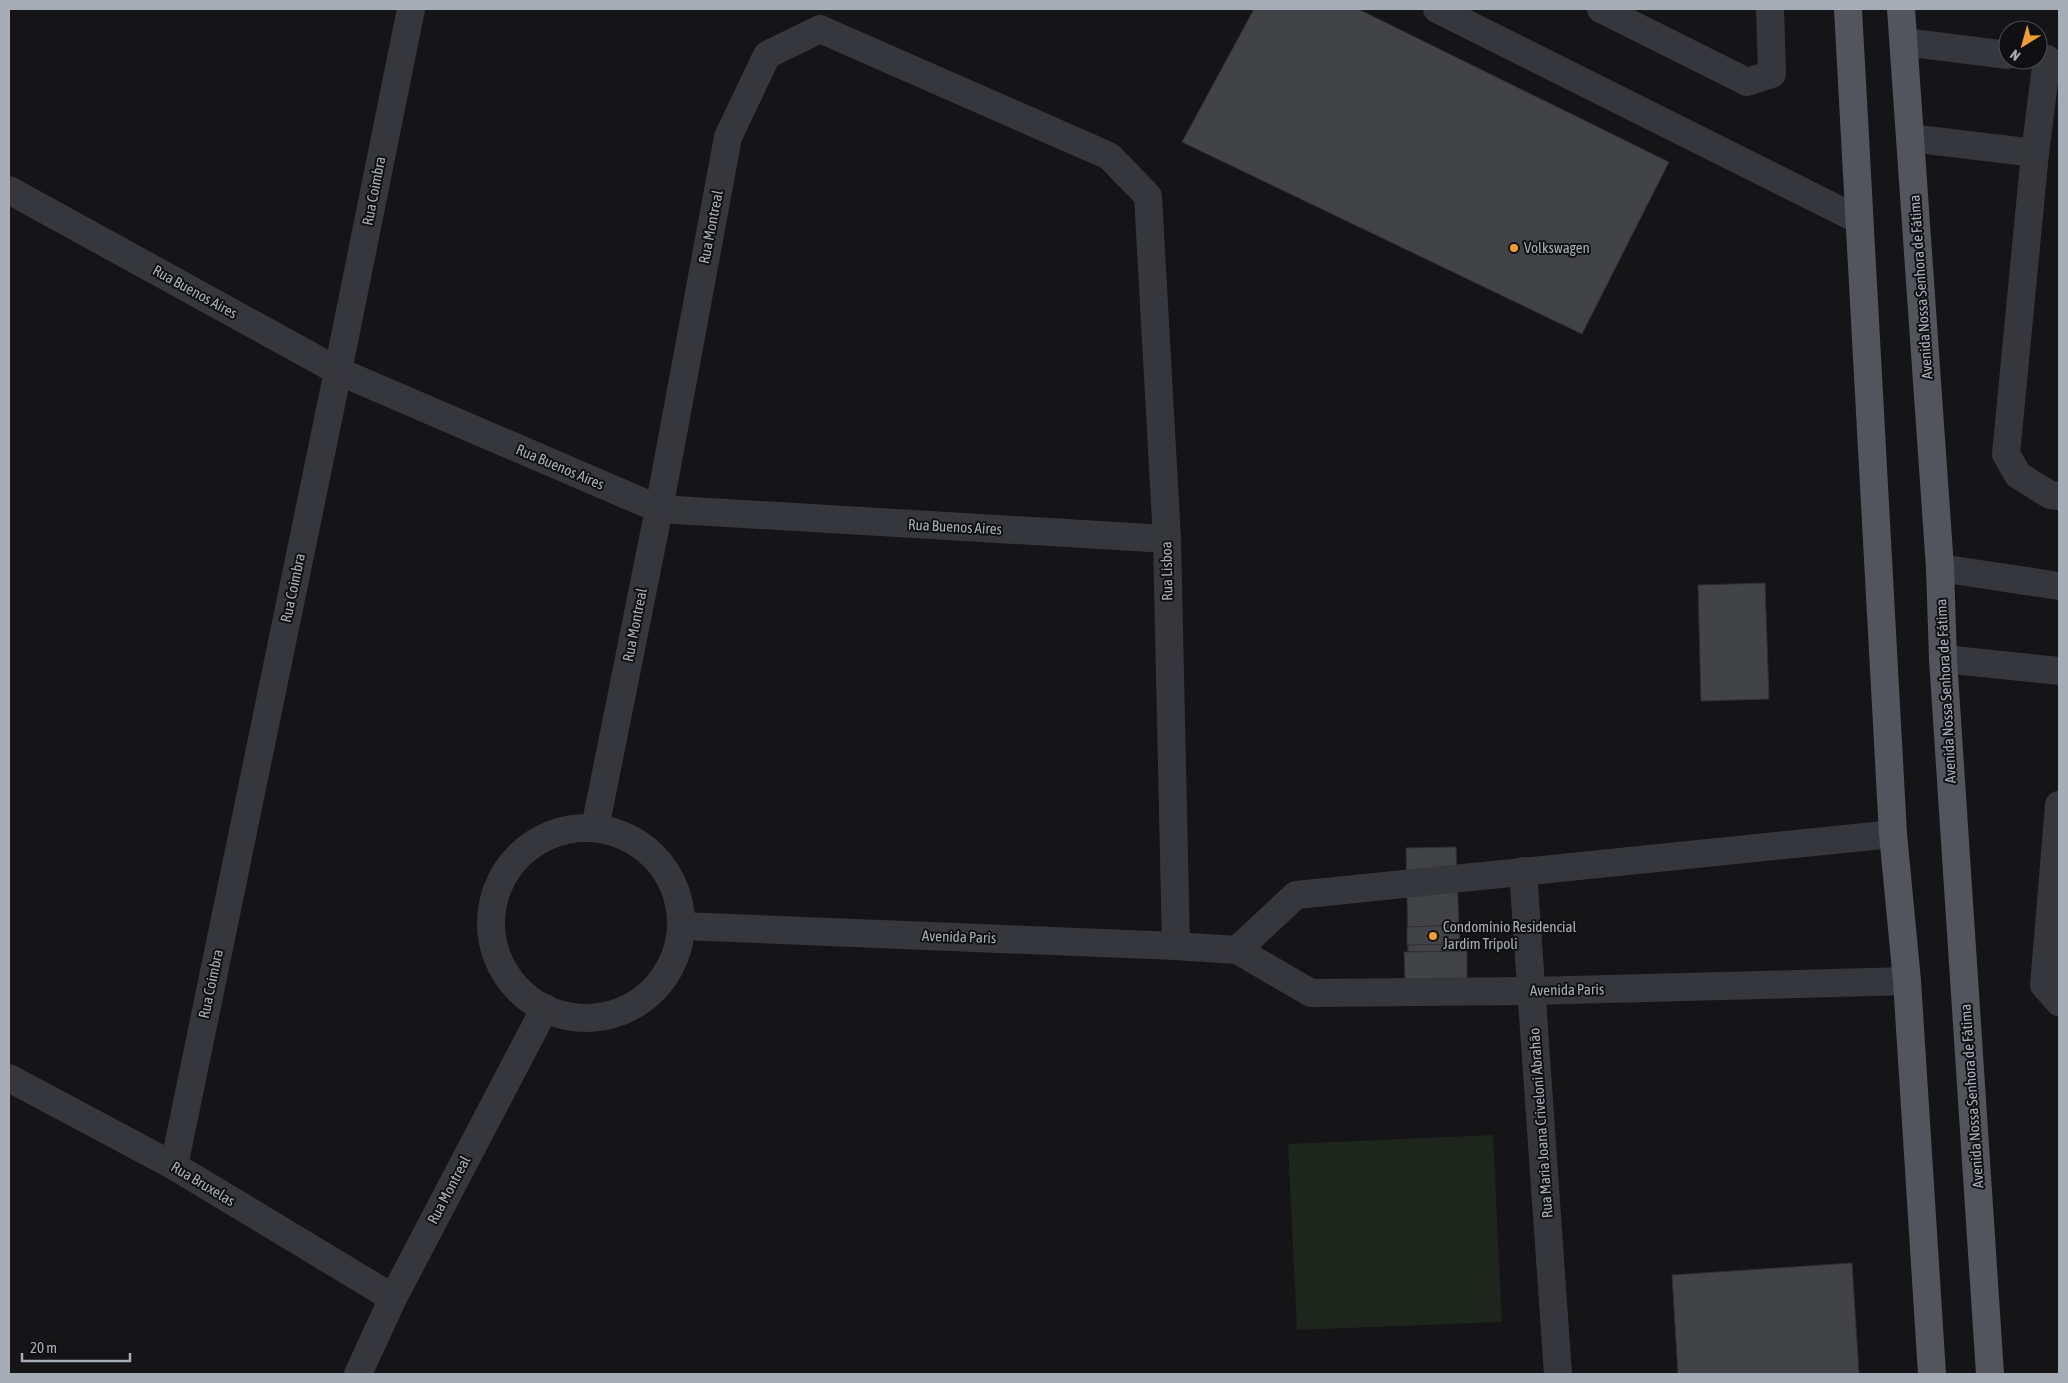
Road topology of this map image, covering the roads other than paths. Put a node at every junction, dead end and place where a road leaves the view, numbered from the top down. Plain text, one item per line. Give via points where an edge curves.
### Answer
1 (411, 9) edge
2 (1437, 9) edge
3 (1601, 9) edge
4 (1770, 9) edge
5 (1848, 9) edge
6 (1901, 9) edge
7 (1904, 42) junction
8 (1998, 54) edge
9 (2046, 70) edge
10 (1910, 138) junction
11 (2035, 153) junction
12 (9, 190) edge
13 (1148, 196) joint
14 (1859, 220) junction
15 (338, 371) junction
16 (2059, 496) edge
17 (658, 509) junction
18 (1167, 540) junction
19 (1940, 568) junction
20 (2059, 586) edge
21 (1943, 659) junction
22 (2059, 671) edge
23 (2059, 805) edge
24 (595, 828) junction
25 (1893, 834) junction
26 (1523, 871) junction
27 (681, 926) junction
28 (1176, 946) junction
29 (1238, 950) junction
30 (1907, 981) junction
31 (1532, 991) junction
32 (2059, 1002) edge
33 (545, 1008) junction
34 (9, 1078) edge
35 (174, 1166) junction
36 (393, 1298) junction
37 (358, 1374) edge
38 (1558, 1374) edge
39 (1932, 1374) edge
40 (1990, 1374) edge

1 - 15 street, Rua Coimbra
2 - 14 street
3 - 4 street via 1747,82 1772,74
5 - 14 main road
6 - 7 main road, Avenida Nossa Senhora de Fátima
7 - 8 street
7 - 10 main road, Avenida Nossa Senhora de Fátima
9 - 11 street
10 - 11 street
10 - 19 main road, Avenida Nossa Senhora de Fátima
11 - 16 street via 2006,454 2018,475 2050,495
12 - 15 street, Rua Buenos Aires
13 - 17 street, Rua Montreal via 1109,156 820,30 768,55 728,137
13 - 18 street, Rua Lisboa
14 - 25 main road
15 - 17 street, Rua Buenos Aires
15 - 35 street, Rua Coimbra
17 - 18 street, Rua Buenos Aires
17 - 24 street, Rua Montreal
18 - 28 street, Rua Lisboa
19 - 20 street
19 - 21 main road, Avenida Nossa Senhora de Fátima
21 - 22 street
21 - 40 main road, Avenida Nossa Senhora de Fátima
23 - 32 street via 2044,985
24 - 27 street via 626,836 652,854 672,880
24 - 33 street via 562,830 532,843 509,865 495,894 490,924 496,954 510,982
25 - 26 street
25 - 30 main road
26 - 29 street via 1296,895
26 - 31 street, Rua Maria Joana Criveloni Abrahão
27 - 28 street, Avenida Paris
27 - 33 street via 679,944 668,972 648,995 622,1011 582,1018
28 - 29 street, Avenida Paris
29 - 31 street, Avenida Paris via 1311,993
30 - 31 street, Avenida Paris
30 - 39 main road
31 - 38 street, Rua Maria Joana Criveloni Abrahão
33 - 36 street, Rua Montreal
34 - 35 street, Rua Bruxelas
35 - 36 street, Rua Bruxelas
36 - 37 street, Rua Montreal

